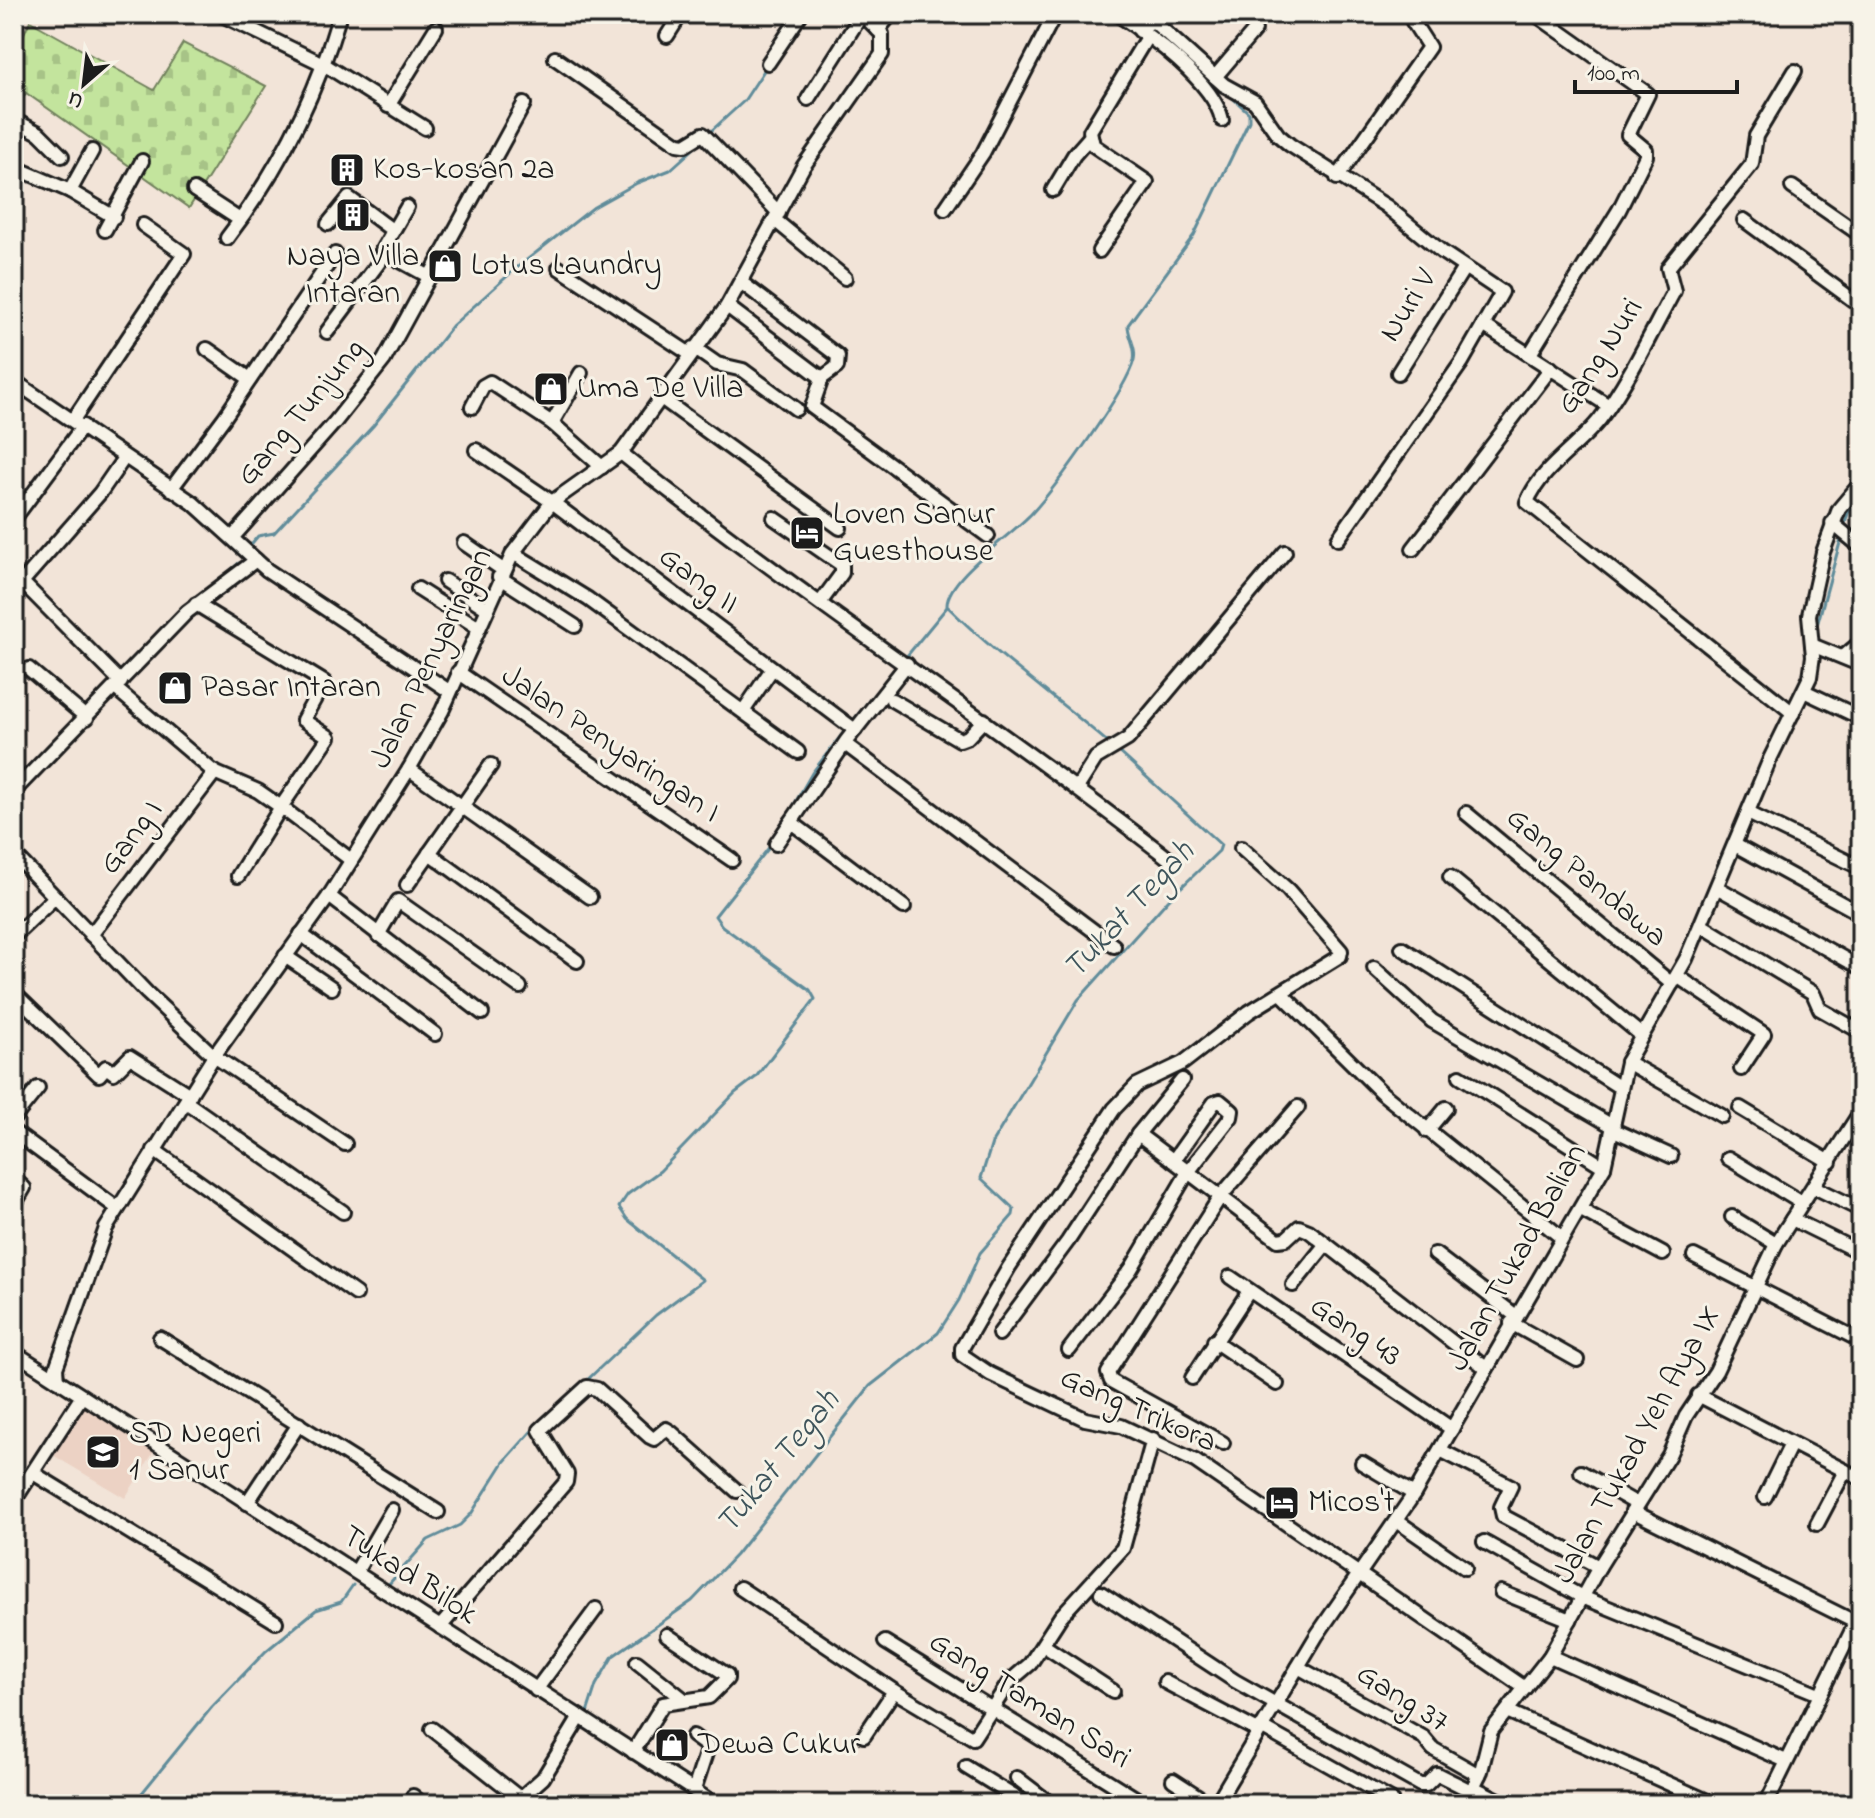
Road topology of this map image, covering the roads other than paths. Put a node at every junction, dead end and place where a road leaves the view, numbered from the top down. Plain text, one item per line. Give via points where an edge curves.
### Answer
1 (220, 14) edge
2 (340, 14) edge
3 (681, 14) edge
4 (801, 14) edge
5 (862, 14) edge
6 (891, 14) edge
7 (1055, 14) edge
8 (1117, 14) edge
9 (1420, 14) edge
10 (1535, 14) edge
11 (1679, 14) edge
12 (1689, 14) edge
13 (436, 28) dead end
14 (1144, 29) junction
15 (878, 30) junction
16 (1255, 30) dead end
17 (667, 36) dead end
18 (555, 58) dead end
19 (768, 63) dead end
20 (325, 65) junction
21 (1795, 71) dead end
22 (1215, 77) junction
23 (808, 99) dead end
24 (524, 104) dead end
25 (388, 106) junction
26 (14, 120) edge
27 (1222, 120) dead end
28 (425, 128) dead end
29 (1089, 138) junction
30 (92, 151) dead end
31 (62, 156) dead end
32 (142, 161) dead end
33 (14, 167) edge
34 (1337, 178) junction
35 (1792, 187) dead end
36 (194, 190) dead end
37 (1053, 190) dead end
38 (70, 191) junction
39 (407, 207) dead end
40 (945, 209) dead end
41 (114, 217) junction
42 (777, 217) junction
43 (240, 220) junction
44 (1744, 220) dead end
45 (328, 224) dead end
46 (143, 225) dead end
47 (105, 230) dead end
48 (392, 230) junction
49 (1861, 235) edge
50 (227, 238) dead end
51 (1099, 251) dead end
52 (386, 253) junction
53 (335, 254) dead end
54 (559, 268) dead end
55 (1464, 268) junction
56 (430, 277) junction
57 (845, 278) dead end
58 (742, 283) junction
59 (727, 306) junction
60 (1861, 306) edge
61 (1483, 325) junction
62 (327, 332) dead end
63 (207, 349) dead end
64 (692, 351) junction
65 (1530, 354) junction
66 (1551, 368) junction
67 (581, 373) dead end
68 (1398, 373) dead end
69 (822, 378) junction
70 (250, 379) junction
71 (14, 381) edge
72 (661, 398) junction
73 (1609, 406) junction
74 (472, 407) dead end
75 (796, 409) dead end
76 (78, 423) junction
77 (552, 423) junction
78 (476, 450) dead end
79 (621, 453) junction
80 (124, 458) junction
81 (602, 467) junction
82 (1861, 483) edge
83 (171, 489) junction
84 (552, 502) junction
85 (774, 518) dead end
86 (14, 519) edge
87 (1832, 523) junction
88 (840, 528) dead end
89 (988, 536) dead end
90 (233, 537) junction
91 (1338, 539) dead end
92 (464, 543) dead end
93 (1861, 547) edge
94 (1413, 549) dead end
95 (1285, 552) dead end
96 (513, 553) junction
97 (256, 560) junction
98 (501, 573) junction
99 (18, 578) edge
100 (445, 581) dead end
101 (418, 589) dead end
102 (820, 603) junction
103 (196, 604) junction
104 (486, 608) junction
105 (575, 626) dead end
106 (479, 628) junction
107 (1861, 642) edge
108 (1812, 645) junction
109 (1843, 657) junction
110 (907, 664) junction
111 (1861, 665) edge
112 (29, 669) dead end
113 (772, 669) junction
114 (458, 672) junction
115 (118, 685) junction
116 (449, 691) junction
117 (1804, 691) junction
118 (892, 700) dead end
119 (744, 710) junction
120 (1793, 713) junction
121 (87, 718) junction
122 (1861, 718) edge
123 (984, 720) junction
124 (851, 727) junction
125 (845, 744) junction
126 (798, 752) dead end
127 (491, 765) dead end
128 (409, 769) junction
129 (215, 772) junction
130 (1077, 788) junction
131 (14, 791) edge
132 (281, 807) junction
133 (465, 807) junction
134 (1466, 813) dead end
135 (1748, 813) junction
136 (791, 822) junction
137 (776, 844) dead end
138 (1735, 845) junction
139 (1241, 848) dead end
140 (429, 853) junction
141 (14, 854) edge
142 (351, 860) junction
143 (732, 860) dead end
144 (1173, 862) dead end
145 (1861, 868) edge
146 (238, 876) dead end
147 (1450, 877) dead end
148 (407, 885) dead end
149 (1718, 888) junction
150 (329, 896) junction
151 (55, 897) junction
152 (590, 897) dead end
153 (904, 907) dead end
154 (1861, 914) edge
155 (1701, 925) junction
156 (301, 934) junction
157 (91, 935) junction
158 (378, 935) junction
159 (14, 936) edge
160 (1114, 946) dead end
161 (1402, 948) dead end
162 (285, 956) junction
163 (577, 961) dead end
164 (1374, 968) dead end
165 (1861, 968) edge
166 (1674, 980) junction
167 (520, 987) dead end
168 (332, 988) dead end
169 (14, 993) edge
170 (1282, 994) junction
171 (482, 1013) dead end
172 (1861, 1032) edge
173 (435, 1034) dead end
174 (1640, 1034) junction
175 (214, 1056) junction
176 (1627, 1062) junction
177 (1741, 1069) dead end
178 (1460, 1076) dead end
179 (1182, 1080) dead end
180 (1619, 1087) junction
181 (38, 1088) dead end
182 (188, 1099) junction
183 (1298, 1107) dead end
184 (1446, 1108) dead end
185 (1740, 1108) dead end
186 (1861, 1111) edge
187 (1722, 1116) dead end
188 (14, 1118) edge
189 (1614, 1129) junction
190 (1427, 1131) junction
191 (14, 1132) edge
192 (1138, 1134) junction
193 (345, 1144) dead end
194 (154, 1150) junction
195 (1671, 1156) dead end
196 (1728, 1158) dead end
197 (1173, 1161) junction
198 (1830, 1162) junction
199 (1604, 1167) junction
200 (1188, 1172) junction
201 (14, 1179) edge
202 (1814, 1187) junction
203 (1220, 1197) junction
204 (1802, 1203) junction
205 (14, 1205) edge
206 (117, 1208) junction
207 (1581, 1210) junction
208 (1861, 1210) edge
209 (343, 1212) dead end
210 (1732, 1217) dead end
211 (1792, 1219) junction
212 (1562, 1238) junction
213 (1773, 1242) junction
214 (1326, 1244) junction
215 (1861, 1253) edge
216 (1435, 1254) dead end
217 (1663, 1254) dead end
218 (1694, 1256) dead end
219 (1230, 1277) dead end
220 (1293, 1285) dead end
221 (1754, 1289) junction
222 (1249, 1291) junction
223 (356, 1294) dead end
224 (1514, 1320) junction
225 (999, 1334) dead end
226 (160, 1338) dead end
227 (1214, 1341) junction
228 (1861, 1341) edge
229 (1069, 1350) dead end
230 (14, 1352) edge
231 (1577, 1360) dead end
232 (1486, 1368) junction
233 (54, 1374) junction
234 (1192, 1378) dead end
235 (1277, 1384) dead end
236 (79, 1394) junction
237 (1698, 1395) junction
238 (299, 1424) junction
239 (1452, 1429) junction
240 (1153, 1439) junction
241 (1223, 1443) dead end
242 (1791, 1444) junction
243 (1440, 1450) junction
244 (1362, 1463) dead end
245 (1845, 1471) junction
246 (1581, 1472) dead end
247 (33, 1473) junction
248 (1861, 1479) edge
249 (737, 1491) dead end
250 (1414, 1494) junction
251 (1765, 1497) dead end
252 (14, 1501) edge
253 (247, 1503) junction
254 (1634, 1508) junction
255 (392, 1510) dead end
256 (438, 1512) dead end
257 (1397, 1521) junction
258 (1817, 1524) dead end
259 (1484, 1542) dead end
260 (1599, 1567) junction
261 (1465, 1568) dead end
262 (356, 1572) junction
263 (1360, 1573) junction
264 (740, 1588) dead end
265 (1501, 1592) dead end
266 (1101, 1593) dead end
267 (1582, 1597) junction
268 (596, 1609) dead end
269 (1570, 1620) junction
270 (276, 1622) dead end
271 (1858, 1623) edge
272 (440, 1627) junction
273 (667, 1635) dead end
274 (885, 1642) dead end
275 (1043, 1645) junction
276 (1550, 1656) junction
277 (637, 1662) dead end
278 (1298, 1667) junction
279 (1165, 1682) dead end
280 (1525, 1688) junction
281 (536, 1690) junction
282 (894, 1691) junction
283 (1113, 1691) dead end
284 (1819, 1694) junction
285 (682, 1698) junction
286 (1275, 1704) junction
287 (993, 1708) junction
288 (1507, 1711) junction
289 (585, 1721) junction
290 (432, 1729) dead end
291 (1259, 1729) junction
292 (693, 1736) dead end
293 (864, 1736) dead end
294 (633, 1752) junction
295 (1786, 1761) junction
296 (966, 1767) dead end
297 (1479, 1775) junction
298 (1017, 1778) dead end
299 (1173, 1780) dead end
300 (1472, 1789) junction
301 (694, 1790) junction
302 (1391, 1800) dead end
303 (517, 1802) edge
304 (708, 1802) edge
305 (1026, 1804) edge
306 (1049, 1804) edge
307 (1145, 1804) edge
308 (1213, 1804) edge
309 (1465, 1804) edge
310 (1507, 1804) edge
311 (1714, 1804) edge
312 (1766, 1804) edge

1 - 20 street
2 - 20 street
3 - 17 street
4 - 19 street
5 - 15 street
5 - 23 street
6 - 15 street
7 - 40 street via 983,153
8 - 14 street
9 - 34 street via 1413,22 1429,47
10 - 65 street via 1648,94 1628,135 1646,156 1619,210
11 - 12 street
13 - 25 street
14 - 22 street via 1152,20
14 - 27 street via 1214,95
14 - 29 street
15 - 42 street, Jalan Penyaringan via 885,40 882,54 803,167
16 - 22 street
18 - 42 street via 678,144 703,134
20 - 25 street
20 - 43 street via 282,157
21 - 73 street, Gang Nuri via 1756,136 1752,164 1668,268 1674,291
22 - 34 street via 1255,102 1278,135
24 - 56 street, Gang Tunjung
25 - 28 street
26 - 31 street via 39,133
29 - 37 street
29 - 51 street via 1147,182
30 - 38 street
32 - 41 street
33 - 38 street
34 - 55 street via 1386,206
35 - 49 street
36 - 43 street
38 - 41 street
39 - 48 street, Gang Tunjung
41 - 47 street
42 - 57 street
42 - 58 street, Jalan Penyaringan
43 - 50 street
44 - 60 street
45 - 48 street via 349,198
46 - 76 street via 184,254
48 - 52 street, Gang Tunjung via 382,250
52 - 56 street
52 - 62 street, Gang Tunjung
53 - 70 street
54 - 64 street
55 - 61 street via 1502,292
55 - 68 street, Nuri V
56 - 90 street, Gang Tunjung via 362,390
58 - 59 street, Jalan Penyaringan
58 - 69 street via 838,356 837,367
59 - 64 street, Jalan Penyaringan
59 - 69 street
61 - 65 street
61 - 91 street
63 - 70 street
64 - 72 street, Jalan Penyaringan
64 - 75 street via 743,370
65 - 66 street
66 - 73 street
66 - 94 street
67 - 77 street
69 - 89 street via 812,407
70 - 83 street
71 - 76 street
72 - 79 street, Jalan Penyaringan
72 - 88 street
73 - 120 street, Gang Nuri via 1528,503
74 - 77 street via 490,382
76 - 80 street
76 - 86 street
77 - 81 street
78 - 84 street, Gang II
79 - 81 street, Jalan Penyaringan
79 - 102 street via 712,527
80 - 83 street
80 - 99 street via 100,493
81 - 84 street, Jalan Penyaringan
82 - 87 street, Jalan Tukad Balian
83 - 90 street
84 - 96 street, Jalan Penyaringan
84 - 113 street, Gang II
85 - 102 street via 842,565 842,573
87 - 93 street
87 - 108 street, Jalan Tukad Balian via 1809,615
90 - 97 street
92 - 98 street
95 - 130 street via 1128,739 1107,749
96 - 98 street, Jalan Penyaringan
96 - 119 street via 588,599
97 - 103 street
97 - 116 street
98 - 104 street, Jalan Penyaringan
98 - 105 street
99 - 115 street
100 - 104 street
101 - 106 street
102 - 110 street
103 - 115 street
103 - 132 street via 324,682 303,720 329,737
104 - 106 street, Jalan Penyaringan
106 - 114 street, Jalan Penyaringan
107 - 109 street
108 - 109 street
108 - 117 street, Jalan Tukad Balian via 1813,668
109 - 111 street
110 - 123 street
110 - 124 street
112 - 121 street
113 - 119 street
113 - 124 street, Gang II
114 - 116 street, Jalan Penyaringan
114 - 143 street, Jalan Penyaringan I
115 - 121 street
115 - 129 street
116 - 128 street, Jalan Penyaringan
117 - 120 street, Jalan Tukad Balian
117 - 122 street
118 - 123 street via 960,740
119 - 126 street
120 - 135 street, Jalan Tukad Balian
121 - 131 street
123 - 130 street
124 - 125 street
125 - 136 street
125 - 160 street
127 - 133 street
128 - 133 street
128 - 142 street, Jalan Penyaringan
129 - 132 street
129 - 157 street, Gang I
130 - 144 street
132 - 142 street
132 - 146 street
133 - 140 street
133 - 152 street
134 - 166 street, Gang Pandawa
135 - 138 street, Jalan Tukad Balian
135 - 145 street
136 - 137 street
136 - 153 street
138 - 149 street, Jalan Tukad Balian
138 - 154 street
139 - 170 street via 1298,900 1341,951 1337,961
140 - 148 street
140 - 163 street
141 - 151 street
142 - 150 street, Jalan Penyaringan
147 - 174 street
149 - 155 street, Jalan Tukad Balian
149 - 165 street
150 - 156 street, Jalan Penyaringan
150 - 158 street
151 - 157 street
151 - 159 street
155 - 166 street, Jalan Tukad Balian
155 - 172 street via 1813,993 1820,1009
156 - 162 street, Jalan Penyaringan
156 - 173 street
157 - 175 street
158 - 167 street via 398,901
158 - 171 street
161 - 180 street
162 - 168 street
162 - 175 street, Jalan Penyaringan
164 - 189 street via 1432,1021
166 - 174 street, Jalan Tukad Balian
166 - 177 street, Gang Pandawa via 1764,1034
169 - 182 street via 99,1075 106,1067 114,1073 130,1057
170 - 190 street
170 - 240 street, Gang Trikora via 1249,1012 1183,1063 1137,1085 1114,1109 962,1348 962,1355 990,1374 1085,1419
174 - 176 street, Jalan Tukad Balian
175 - 182 street, Jalan Penyaringan
175 - 193 street
176 - 180 street, Jalan Tukad Balian
176 - 187 street
178 - 199 street
179 - 192 street
180 - 189 street, Jalan Tukad Balian
181 - 188 street
182 - 194 street, Jalan Penyaringan
182 - 209 street
183 - 203 street
184 - 190 street
185 - 198 street
186 - 198 street, Jalan Tukad Yeh Aya IX
189 - 195 street
189 - 199 street, Jalan Tukad Balian
190 - 212 street
191 - 206 street
192 - 197 street
192 - 225 street
194 - 206 street, Jalan Penyaringan
194 - 223 street
196 - 204 street
197 - 200 street
197 - 200 street via 1220,1101 1232,1111 1231,1117
198 - 202 street, Jalan Tukad Yeh Aya IX
199 - 207 street, Jalan Tukad Balian
200 - 203 street
200 - 229 street via 1131,1269
201 - 205 street via 24,1188
202 - 204 street, Jalan Tukad Yeh Aya IX
202 - 208 street
203 - 214 street via 1278,1240 1299,1227
203 - 241 street via 1108,1376
204 - 211 street, Jalan Tukad Yeh Aya IX
206 - 233 street, Jalan Penyaringan
207 - 212 street, Jalan Tukad Balian
207 - 217 street
210 - 213 street
211 - 213 street, Jalan Tukad Yeh Aya IX
211 - 215 street
212 - 224 street, Jalan Tukad Balian
213 - 221 street, Jalan Tukad Yeh Aya IX
214 - 220 street
214 - 232 street
216 - 224 street
218 - 221 street
219 - 222 street, Gang 43
221 - 228 street
221 - 237 street, Jalan Tukad Yeh Aya IX via 1716,1371
222 - 227 street
222 - 239 street, Gang 43
224 - 231 street
224 - 232 street, Jalan Tukad Balian
226 - 238 street
227 - 234 street
227 - 235 street
230 - 233 street, Tukad Bilok
232 - 239 street, Jalan Tukad Balian
233 - 236 street, Tukad Bilok
236 - 247 street
236 - 253 street, Tukad Bilok
237 - 242 street
237 - 254 street, Jalan Tukad Yeh Aya IX via 1669,1455
238 - 253 street
238 - 256 street
239 - 243 street, Jalan Tukad Balian
240 - 263 street, Gang Trikora via 1195,1461
240 - 275 street via 1123,1548 1089,1582
242 - 245 street
242 - 251 street
243 - 250 street, Jalan Tukad Balian
243 - 260 street via 1511,1486 1501,1507 1503,1516
244 - 250 street
245 - 248 street
245 - 258 street
246 - 254 street
247 - 252 street
247 - 270 street
249 - 272 street via 671,1432 666,1429 650,1437 597,1389 587,1387 540,1430 567,1474 566,1482
250 - 257 street, Jalan Tukad Balian
253 - 262 street, Tukad Bilok
254 - 260 street, Jalan Tukad Yeh Aya IX
254 - 271 street
255 - 262 street
257 - 261 street
257 - 263 street, Jalan Tukad Balian
259 - 267 street
260 - 267 street, Jalan Tukad Yeh Aya IX
262 - 272 street, Tukad Bilok
263 - 278 street, Jalan Tukad Balian
263 - 280 street, Gang Trikora
264 - 282 street
265 - 269 street
266 - 286 street
267 - 269 street, Jalan Tukad Yeh Aya IX
267 - 284 street
268 - 281 street
269 - 276 street, Jalan Tukad Yeh Aya IX
271 - 284 street
272 - 281 street, Tukad Bilok
273 - 285 street via 728,1676 711,1695
274 - 287 street, Gang Taman Sari
275 - 283 street
275 - 287 street
276 - 280 street, Jalan Tukad Yeh Aya IX
276 - 295 street
277 - 285 street
278 - 286 street, Jalan Tukad Balian
278 - 297 street, Gang 37
279 - 291 street
280 - 288 street, Jalan Tukad Yeh Aya IX
281 - 289 street, Tukad Bilok
282 - 287 street via 969,1738 976,1736
282 - 293 street
284 - 295 street
285 - 294 street via 660,1706
286 - 291 street, Jalan Tukad Balian
286 - 300 street via 1422,1786 1437,1774
287 - 307 street, Gang Taman Sari
288 - 297 street, Jalan Tukad Yeh Aya IX via 1488,1736
288 - 311 street
289 - 294 street, Tukad Bilok
289 - 303 street via 543,1778
290 - 303 street
291 - 302 street
291 - 308 street, Jalan Tukad Balian
292 - 301 street via 708,1747
294 - 301 street, Tukad Bilok
295 - 312 street
296 - 305 street
297 - 300 street, Jalan Tukad Yeh Aya IX
298 - 306 street
299 - 308 street
300 - 309 street, Jalan Tukad Yeh Aya IX
300 - 310 street
301 - 304 street, Tukad Bilok

